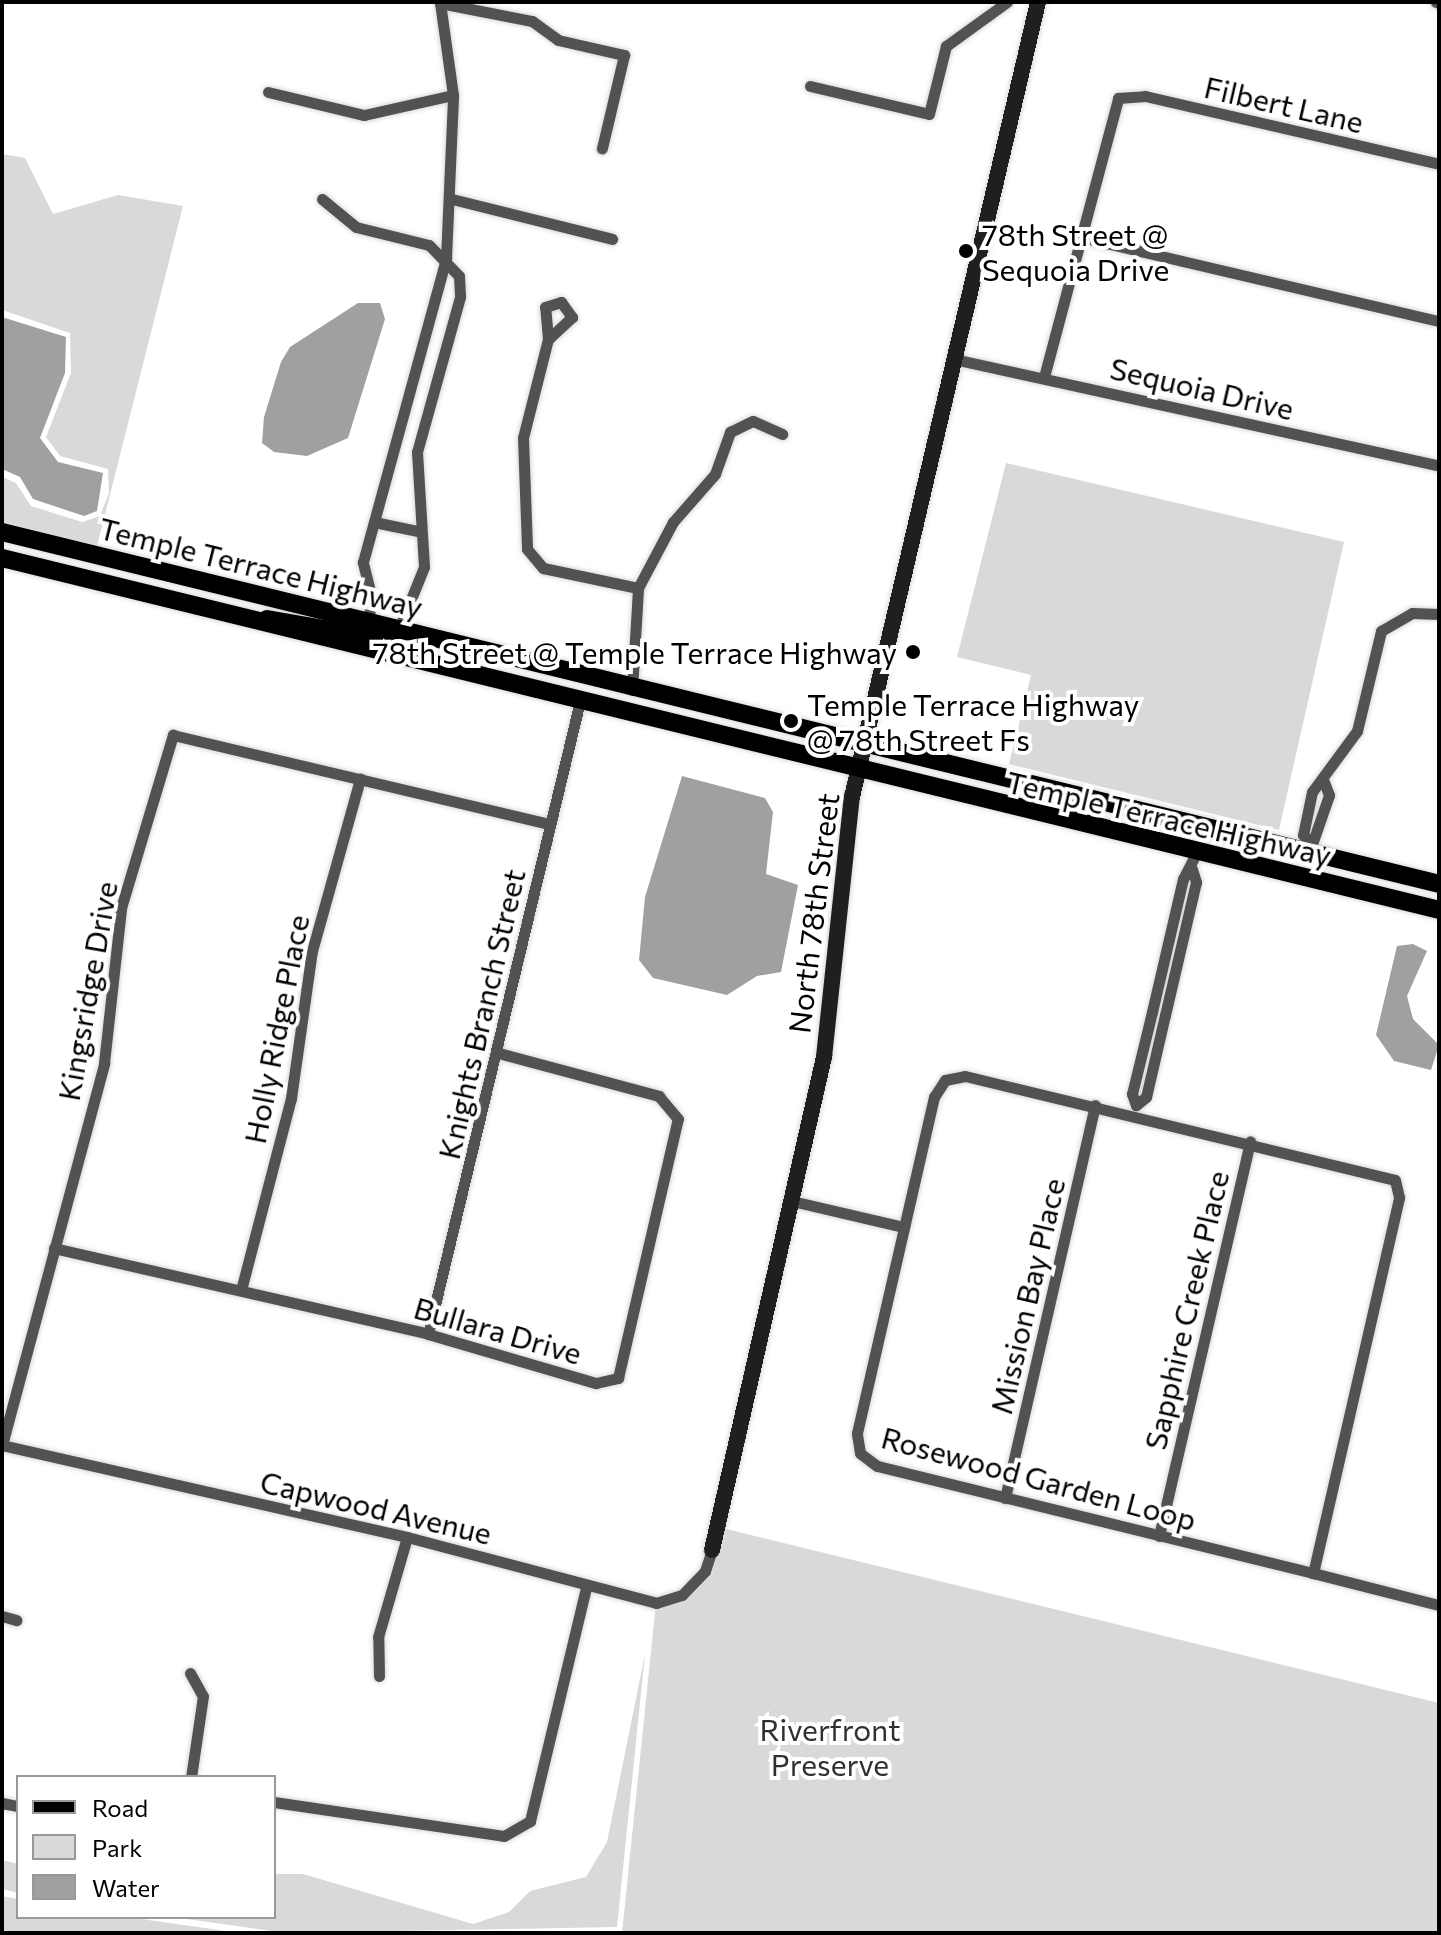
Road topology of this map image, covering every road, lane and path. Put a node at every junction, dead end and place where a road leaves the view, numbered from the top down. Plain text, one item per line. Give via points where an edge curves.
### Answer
1 (1007, 2) edge
2 (1038, 2) edge
3 (440, 3) edge
4 (810, 86) dead end
5 (268, 92) dead end
6 (453, 95) junction
7 (602, 148) dead end
8 (1439, 164) edge
9 (322, 199) dead end
10 (452, 199) junction
11 (1080, 237) junction
12 (612, 239) dead end
13 (446, 258) junction
14 (1439, 321) edge
15 (548, 339) dead end
16 (954, 359) junction
17 (1044, 377) junction
18 (782, 434) dead end
19 (1439, 466) edge
20 (374, 522) junction
21 (418, 531) junction
22 (9, 534) edge
23 (7, 560) edge
24 (638, 588) junction
25 (1439, 614) edge
26 (248, 620) junction
27 (368, 621) junction
28 (399, 629) junction
29 (585, 678) junction
30 (632, 690) junction
31 (579, 705) junction
32 (864, 748) junction
33 (858, 773) junction
34 (360, 779) junction
35 (1324, 782) junction
36 (550, 824) junction
37 (1310, 848) junction
38 (1194, 861) junction
39 (1439, 884) edge
40 (1439, 910) edge
41 (1152, 1012) junction
42 (1165, 1015) junction
43 (498, 1053) junction
44 (1095, 1105) junction
45 (1136, 1110) junction
46 (1250, 1141) junction
47 (792, 1201) junction
48 (904, 1227) junction
49 (54, 1248) junction
50 (241, 1290) junction
51 (428, 1334) junction
52 (2, 1445) edge
53 (1005, 1498) junction
54 (1159, 1536) junction
55 (407, 1537) junction
56 (712, 1550) joint
57 (1313, 1573) junction
58 (586, 1588) junction
59 (1439, 1605) edge
60 (2, 1616) edge
61 (16, 1620) dead end
62 (190, 1673) dead end
63 (379, 1676) dead end
64 (191, 1775) edge
65 (276, 1802) edge

1 - 4 street via 946,46 929,114
2 - 16 street, North 78th Street
3 - 6 street
3 - 7 street via 532,21 558,40 624,55
5 - 6 street via 364,115
6 - 10 street
8 - 11 street, Filbert Lane via 1145,96 1118,98
9 - 13 street via 356,227 429,245
10 - 12 street
10 - 13 street
11 - 14 street
11 - 17 street
13 - 20 street
13 - 21 street via 459,276 460,297 417,452
15 - 24 street via 523,438 527,549 543,568
16 - 17 street, Sequoia Drive
16 - 32 street, North 78th Street
17 - 19 street, Sequoia Drive
18 - 24 street via 753,421 730,432 715,474 673,522
20 - 21 street
20 - 27 street via 363,562 372,599
21 - 28 street via 424,567
22 - 23 main road
22 - 27 main road, Temple Terrace Highway
23 - 26 main road, Temple Terrace Highway
24 - 30 street
25 - 35 street via 1403,616 1381,631 1357,731
26 - 28 main road via 295,619 376,638
26 - 31 main road, Temple Terrace Highway
27 - 28 main road, Temple Terrace Highway
28 - 29 main road, Temple Terrace Highway
29 - 30 main road, Temple Terrace Highway
29 - 31 main road
30 - 32 main road, Temple Terrace Highway
31 - 33 main road, Temple Terrace Highway
31 - 36 street, Knights Branch Street
32 - 33 street, North 78th Street
32 - 37 main road, Temple Terrace Highway
33 - 38 main road, Temple Terrace Highway
33 - 47 street, North 78th Street via 842,853 824,1057
34 - 36 street, Kingsridge Drive
34 - 49 street, Kingsridge Drive via 173,735 121,908 104,1063
34 - 50 street, Holly Ridge Place via 312,951 291,1098
35 - 37 street via 1329,795 1319,839
35 - 37 street via 1312,792 1303,835
36 - 43 street, Knights Branch Street
37 - 38 main road via 1301,861 1216,844
37 - 39 main road, Temple Terrace Highway
38 - 40 main road, Temple Terrace Highway
38 - 41 street
38 - 42 street via 1196,882
41 - 42 street
41 - 45 street via 1132,1094
42 - 45 street via 1146,1097
43 - 51 street, Knights Branch Street
43 - 51 street, Bullara Drive via 659,1096 678,1119 618,1378 596,1383
44 - 45 street
44 - 48 street, Rosewood Garden Loop via 955,1077 934,1097
44 - 53 street, Mission Bay Place
45 - 46 street
46 - 54 street, Sapphire Creek Place
46 - 57 street via 1386,1173 1399,1188
47 - 48 street
47 - 56 street, North 78th Street
48 - 53 street, Rosewood Garden Loop via 857,1433 860,1453 877,1466
49 - 50 street, Bullara Drive
49 - 52 street, Kingsridge Drive
50 - 51 street, Bullara Drive
52 - 55 street, Capwood Avenue
53 - 54 street, Rosewood Garden Loop
54 - 57 street, Rosewood Garden Loop
55 - 58 street, Capwood Avenue
55 - 63 street via 378,1637
56 - 58 street, Capwood Avenue via 705,1571 682,1595 656,1603
57 - 59 street, Rosewood Garden Loop
58 - 65 street via 530,1821 504,1836
60 - 61 street
62 - 64 street via 203,1696

